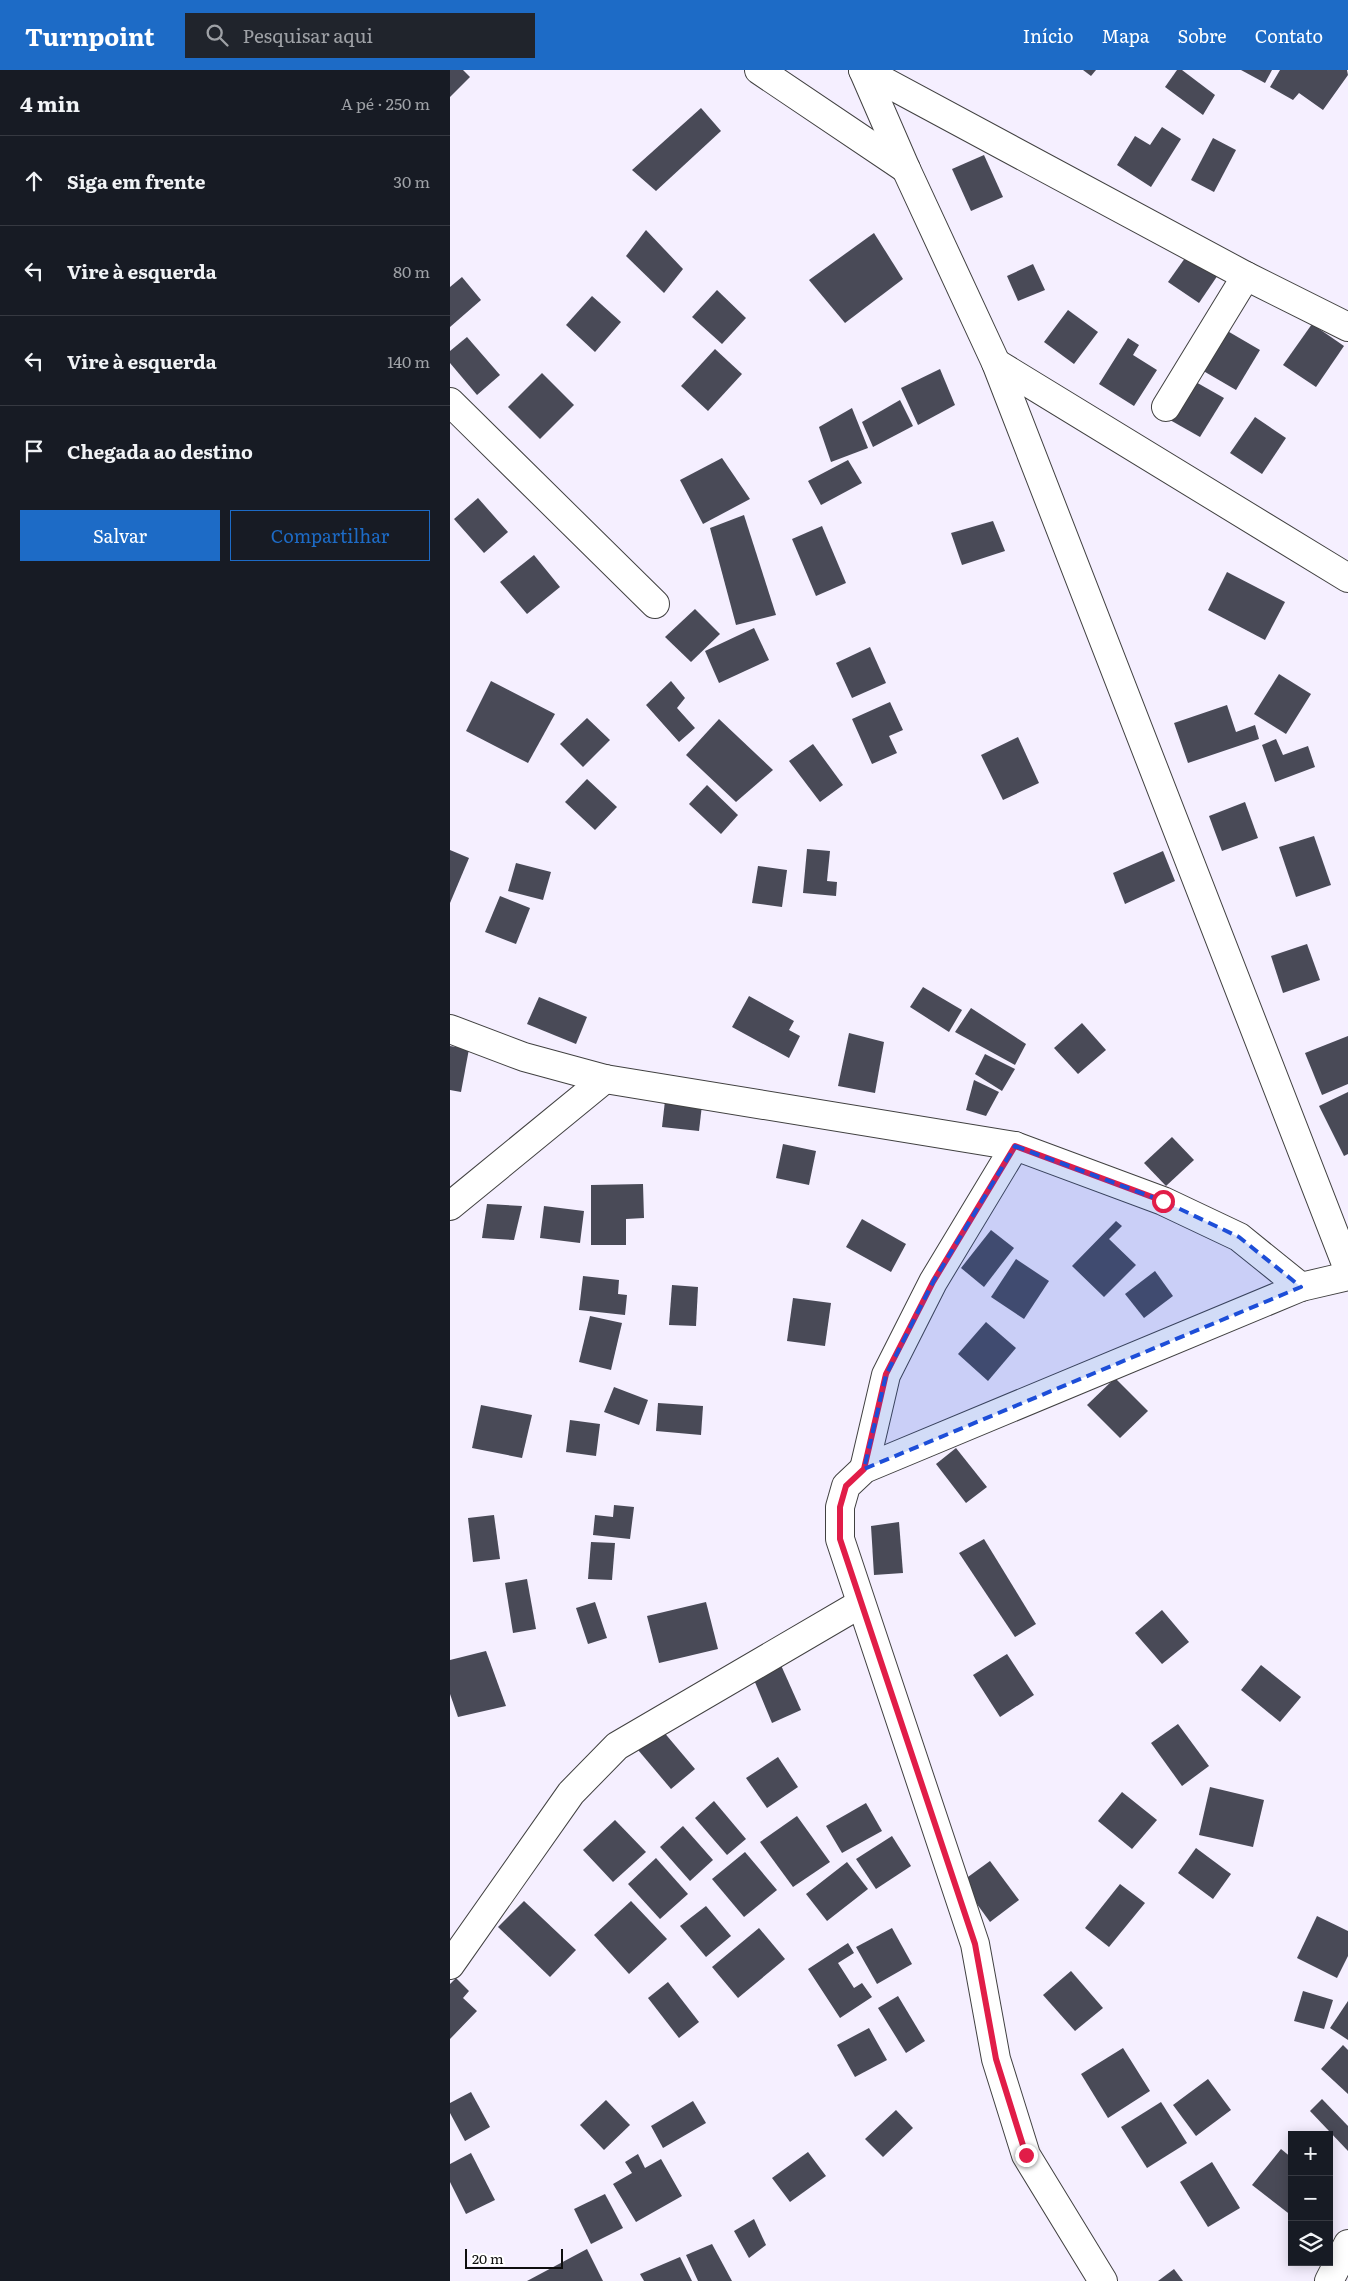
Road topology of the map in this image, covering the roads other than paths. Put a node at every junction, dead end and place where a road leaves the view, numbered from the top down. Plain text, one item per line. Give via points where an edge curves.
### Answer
1 (758, 70) edge
2 (863, 70) edge
3 (906, 169) junction
4 (1246, 276) junction
5 (1348, 327) edge
6 (996, 363) junction
7 (450, 402) edge
8 (1166, 407) dead end
9 (1348, 578) edge
10 (655, 604) dead end
11 (450, 1029) edge
12 (605, 1079) junction
13 (1015, 1146) junction
14 (450, 1206) edge
15 (1348, 1269) edge
16 (1348, 1276) edge
17 (1301, 1288) junction
18 (864, 1469) junction
19 (860, 1604) junction
20 (450, 1965) edge
21 (1348, 2244) edge
22 (1103, 2281) edge
23 (1329, 2281) edge

1 - 3 street
2 - 3 street
2 - 4 street
3 - 6 street
4 - 5 street
4 - 8 street
6 - 9 street
6 - 15 street
7 - 10 street
11 - 12 street via 524,1057
12 - 13 street
12 - 14 street
13 - 17 street via 1163,1201 1239,1237
13 - 18 street via 933,1282 886,1374
16 - 17 street
17 - 18 street
18 - 19 street via 846,1486 840,1507 840,1539
19 - 20 street via 617,1746 571,1793
19 - 22 street via 975,1944 996,2059 1026,2155
21 - 23 street

